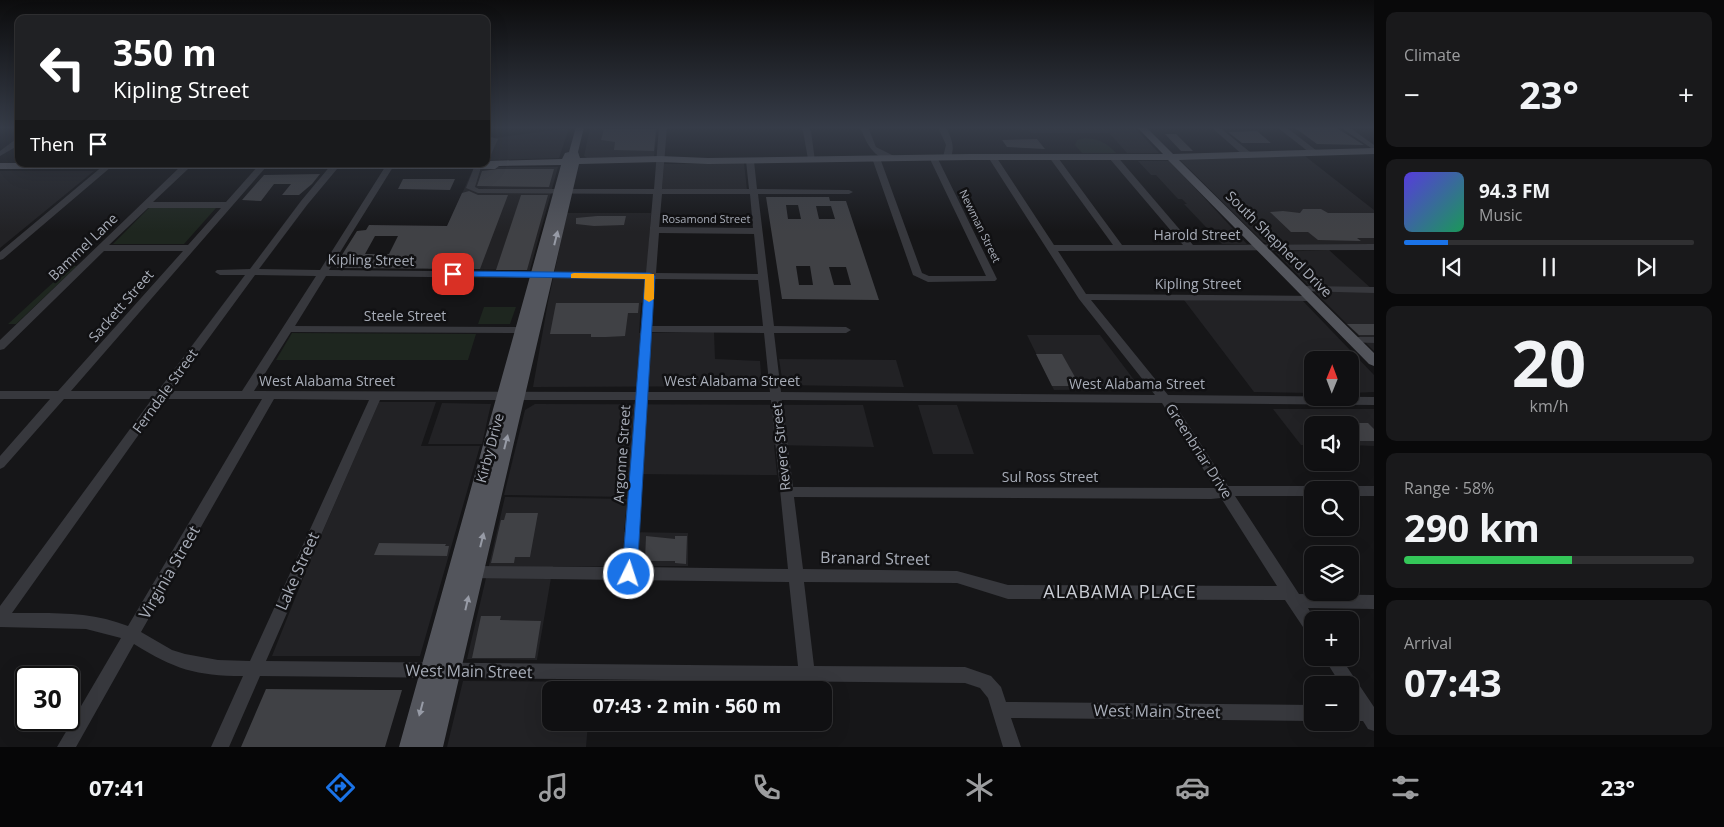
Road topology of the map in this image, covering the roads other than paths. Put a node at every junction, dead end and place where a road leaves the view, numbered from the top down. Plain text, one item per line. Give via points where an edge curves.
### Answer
1 (570, 161) edge
2 (660, 161) edge
3 (750, 161) edge
4 (533, 162) edge
5 (874, 162) edge
6 (935, 162) edge
7 (995, 162) edge
8 (1057, 162) edge
9 (1117, 162) edge
10 (1176, 162) edge
11 (490, 163) edge
12 (0, 166) edge
13 (15, 166) edge
14 (108, 167) joint
15 (185, 167) junction
16 (262, 167) joint
17 (334, 167) joint
18 (389, 167) joint
19 (481, 167) edge
20 (563, 191) junction
21 (657, 191) junction
22 (753, 191) junction
23 (849, 192) dead end
24 (147, 205) junction
25 (228, 205) junction
26 (654, 230) junction
27 (757, 231) junction
28 (1374, 247) edge
29 (102, 248) junction
30 (190, 248) junction
31 (1050, 248) junction
32 (1120, 248) junction
33 (1191, 248) junction
34 (1262, 248) junction
35 (0, 257) edge
36 (220, 272) dead end
37 (253, 272) junction
38 (324, 273) junction
39 (541, 275) junction
40 (650, 276) junction
41 (762, 277) junction
42 (1303, 289) junction
43 (1374, 290) edge
44 (1083, 297) junction
45 (1312, 298) junction
46 (289, 329) junction
47 (646, 329) junction
48 (521, 330) junction
49 (768, 330) junction
50 (846, 330) dead end
51 (1352, 340) junction
52 (1374, 340) edge
53 (530, 342) junction
54 (0, 346) edge
55 (1374, 361) edge
56 (0, 395) edge
57 (61, 395) junction
58 (161, 395) junction
59 (246, 396) junction
60 (270, 396) junction
61 (376, 396) junction
62 (510, 396) junction
63 (641, 396) junction
64 (776, 396) junction
65 (1165, 399) junction
66 (1374, 400) edge
67 (0, 464) edge
68 (1304, 491) edge
69 (1359, 491) edge
70 (1374, 491) edge
71 (786, 492) junction
72 (1225, 493) junction
73 (466, 572) junction
74 (629, 574) junction
75 (795, 574) junction
76 (1292, 597) junction
77 (1374, 602) edge
78 (1304, 616) edge
79 (0, 619) edge
80 (133, 634) junction
81 (254, 669) junction
82 (441, 671) junction
83 (807, 674) junction
84 (1359, 699) edge
85 (1001, 710) junction
86 (1304, 713) edge
87 (1371, 718) edge
88 (66, 747) edge
89 (220, 747) edge
90 (410, 747) edge
91 (432, 747) edge
92 (1012, 747) edge

1 - 20 main road, Kirby Drive
2 - 21 street, Argonne Street
3 - 22 street, Revere Street
4 - 11 main road
5 - 6 street, Newman Street via 918,275 928,279 992,279
7 - 31 street, Greenbriar Drive
8 - 32 street
9 - 33 street
10 - 34 main road, South Shepherd Drive
12 - 13 main road
14 - 15 main road
14 - 35 street
15 - 16 main road
15 - 24 street, Bammel Lane
16 - 25 street, Sackett Street
17 - 18 main road
17 - 37 street, Ferndale Street
18 - 38 street
19 - 20 street via 471,183 473,190
20 - 21 street
20 - 39 main road, Kirby Drive
21 - 22 street
21 - 26 street, Argonne Street
22 - 23 street
22 - 27 street, Revere Street
24 - 25 street
24 - 29 street, Bammel Lane
25 - 30 street, Sackett Street
26 - 27 street, Rosamond Street
26 - 40 street, Argonne Street
27 - 41 street, Revere Street
28 - 34 street, Harold Street
29 - 30 street
29 - 54 street, Bammel Lane
30 - 57 street, Sackett Street
31 - 32 street, Harold Street
31 - 44 street, Greenbriar Drive
32 - 33 street, Harold Street
33 - 34 street, Harold Street
34 - 42 main road, South Shepherd Drive
36 - 37 street, Kipling Street
37 - 38 street, Kipling Street
37 - 58 street, Ferndale Street
38 - 39 street, Kipling Street
38 - 46 street
39 - 40 street, Kipling Street
39 - 48 main road, Kirby Drive
39 - 53 main road, Kirby Drive
40 - 41 street, Kipling Street
40 - 47 street, Argonne Street
41 - 49 street, Revere Street
42 - 43 street
42 - 45 main road, South Shepherd Drive
44 - 45 street, Kipling Street
44 - 65 street, Greenbriar Drive
45 - 51 main road, South Shepherd Drive
46 - 48 street, Steele Street
46 - 59 street
47 - 49 street
47 - 63 street, Argonne Street
48 - 53 main road
48 - 62 main road, Kirby Drive
49 - 50 street
49 - 64 street, Revere Street
51 - 52 street
51 - 55 main road, South Shepherd Drive
53 - 62 main road, Kirby Drive
56 - 57 street, West Alabama Street
57 - 58 street, West Alabama Street
57 - 67 street, Sackett Street
58 - 59 street, West Alabama Street
58 - 79 street, Ferndale Street
59 - 60 street, West Alabama Street
60 - 61 street, West Alabama Street
60 - 80 street, Virginia Street
61 - 62 street, West Alabama Street
61 - 81 street, Lake Street
62 - 63 street, West Alabama Street
62 - 73 main road, Kirby Drive
63 - 64 street, West Alabama Street
63 - 74 street, Argonne Street
64 - 65 street, West Alabama Street
64 - 71 street, Revere Street
65 - 66 street, West Alabama Street
65 - 72 street, Greenbriar Drive
68 - 72 street, Sul Ross Street
69 - 70 street
71 - 72 street, Sul Ross Street
71 - 75 street, Revere Street
72 - 76 street, Greenbriar Drive
73 - 74 street, Branard Street
73 - 82 main road, Kirby Drive
74 - 75 street, Branard Street
75 - 76 street, Branard Street via 958,577 1008,592
75 - 83 street, Revere Street
76 - 77 street, Branard Street
76 - 78 street, Greenbriar Drive
79 - 80 street, West Main Street via 78,622 109,626
80 - 81 street, West Main Street via 167,656 218,668
80 - 88 street, Virginia Street
81 - 82 street, West Main Street
81 - 89 street, Lake Street
82 - 83 street, West Main Street
82 -> 90 main road, Kirby Drive
82 - 91 main road, Kirby Drive
83 - 85 street, West Main Street via 965,675 985,682 995,693
84 - 87 street
85 - 86 street, West Main Street
85 - 92 street, West Main Street

